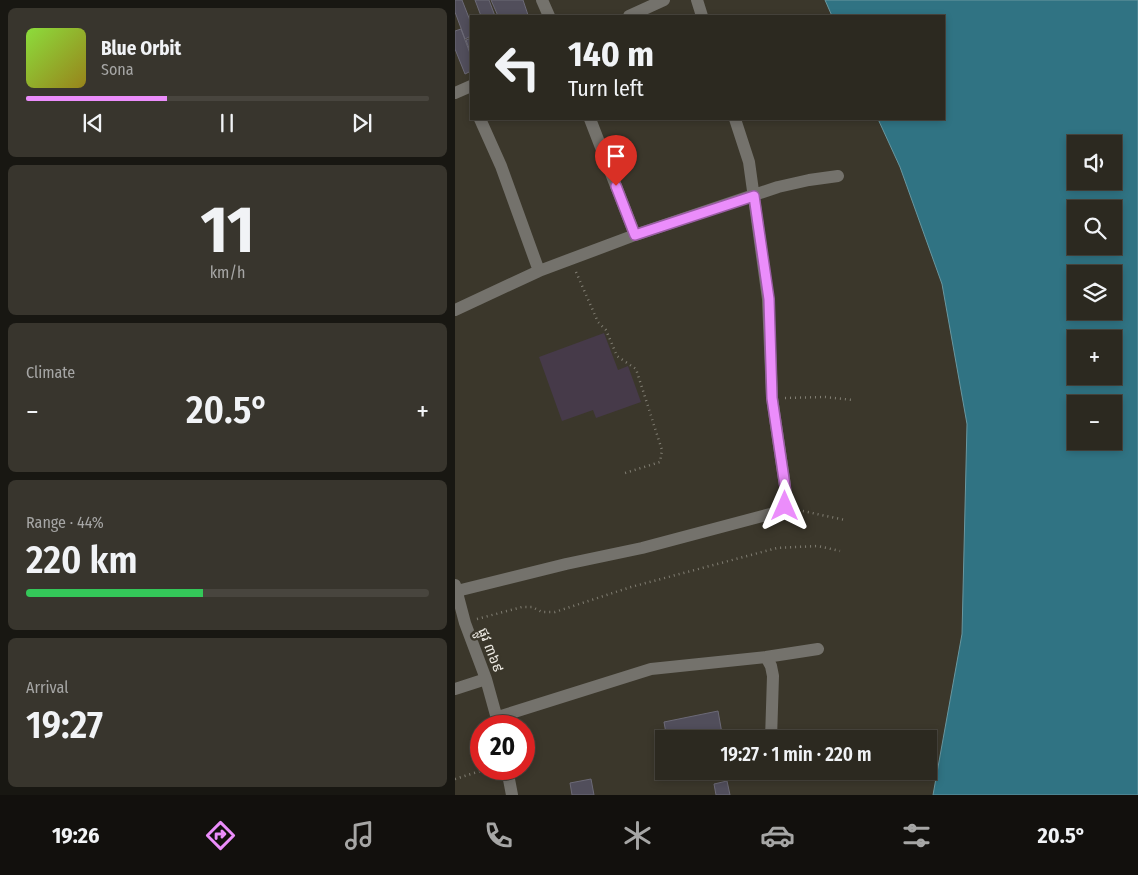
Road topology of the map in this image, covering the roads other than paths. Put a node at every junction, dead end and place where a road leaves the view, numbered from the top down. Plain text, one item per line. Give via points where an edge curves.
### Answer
1 (542, 0) edge
2 (664, 0) edge
3 (697, 0) edge
4 (549, 15) edge
5 (631, 15) edge
6 (702, 15) edge
7 (480, 120) edge
8 (590, 120) edge
9 (735, 120) edge
10 (838, 176) dead end
11 (754, 196) junction
12 (635, 235) junction
13 (539, 271) junction
14 (455, 310) edge
15 (456, 588) edge
16 (818, 649) dead end
17 (765, 657) junction
18 (487, 679) junction
19 (455, 689) edge
20 (497, 715) edge
21 (519, 715) edge
22 (771, 730) edge
23 (509, 780) edge
24 (512, 795) edge

1 - 4 street
2 - 5 street
3 - 6 street
7 - 13 street via 501,166
8 - 12 street
9 - 11 street via 749,162
10 - 11 street via 778,187
11 - 12 street
11 - 15 street via 769,299 772,398 785,506 774,513 642,548
12 - 13 street
13 - 14 street
15 - 18 street, ផ្លូវ ៣៦៩ via 465,623
16 - 17 street
17 - 21 street via 651,669
17 - 22 street via 773,676
18 - 19 street
18 - 20 street, ផ្លូវ ៣៦៩
23 - 24 street

